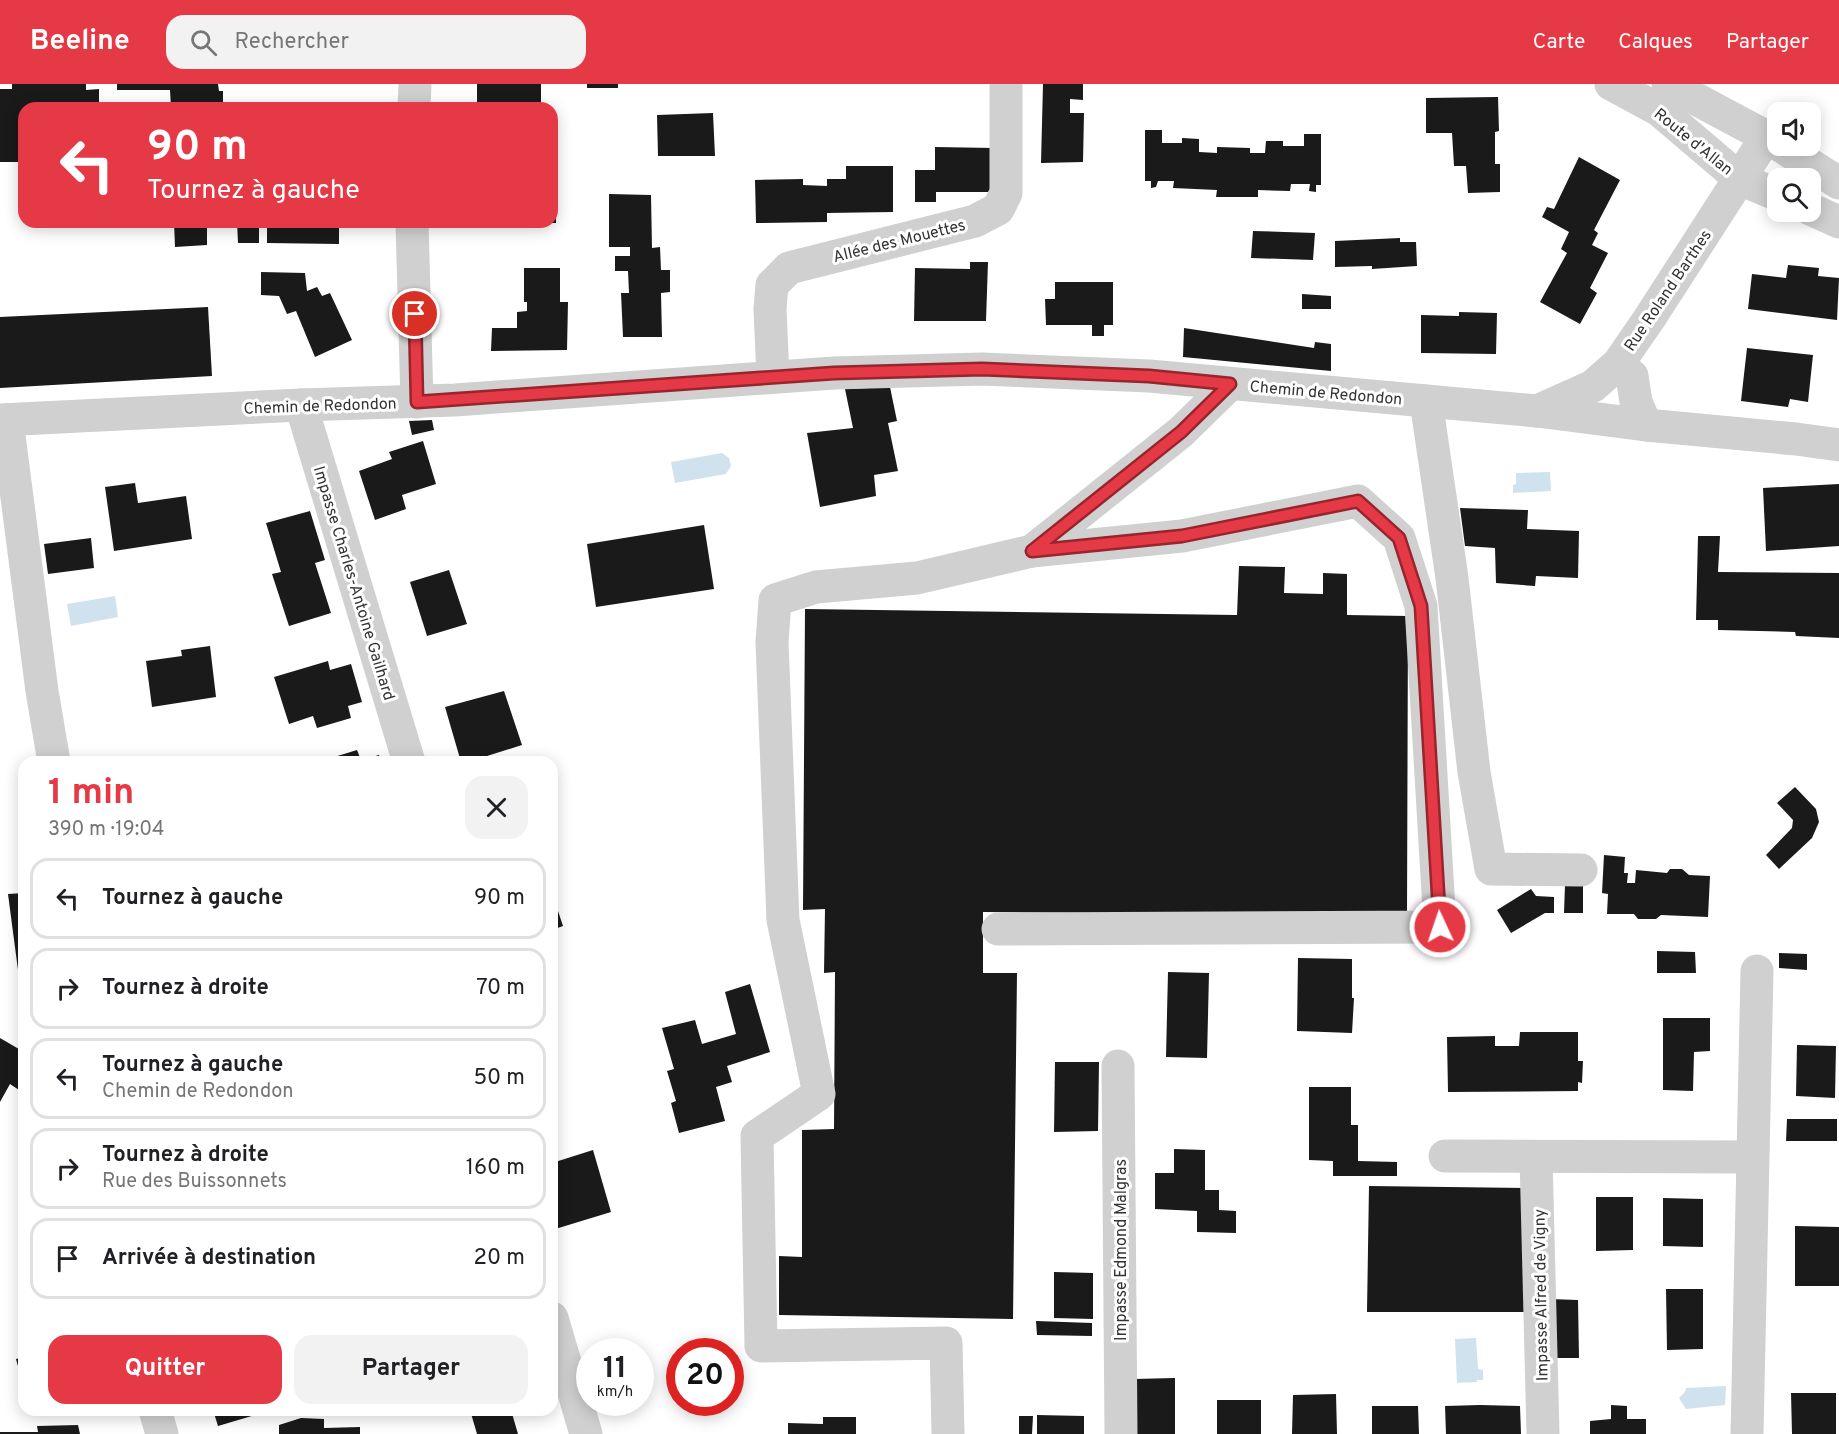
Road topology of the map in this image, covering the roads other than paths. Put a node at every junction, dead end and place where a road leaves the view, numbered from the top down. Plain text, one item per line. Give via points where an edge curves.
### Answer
1 (415, 84) edge
2 (1006, 84) edge
3 (1611, 84) edge
4 (1668, 84) edge
5 (414, 102) edge
6 (1767, 138) edge
7 (1767, 150) edge
8 (1797, 156) edge
9 (1740, 179) junction
10 (1839, 183) edge
11 (1767, 190) edge
12 (1821, 214) edge
13 (1839, 222) edge
14 (412, 228) edge
15 (1618, 364) junction
16 (773, 377) junction
17 (1230, 384) junction
18 (1426, 401) junction
19 (417, 402) junction
20 (301, 405) junction
21 (1537, 411) junction
22 (4, 420) edge
23 (1646, 425) junction
24 (1839, 445) edge
25 (1032, 551) junction
26 (53, 756) edge
27 (407, 756) edge
28 (1581, 870) dead end
29 (998, 929) dead end
30 (1756, 971) dead end
31 (1118, 1066) dead end
32 (1445, 1156) dead end
33 (1536, 1157) junction
34 (1752, 1157) junction
35 (558, 1338) edge
36 (157, 1416) edge
37 (162, 1434) edge
38 (586, 1434) edge
39 (948, 1434) edge
40 (1121, 1434) edge
41 (1543, 1434) edge
42 (1748, 1434) edge

1 - 5 street
2 - 16 street, Allée des Mouettes via 1006,193 998,209 975,221 789,268 772,285
3 - 9 street, Route d'Allan via 1659,110
4 - 6 street, Route d'Allan
7 - 9 street, Rue Roland Barthes
8 - 10 street, Route d'Allan
9 - 11 street, Route d'Allan
9 - 15 street, Rue Roland Barthes
12 - 13 street
14 - 19 street
15 - 21 street, Rue Roland Barthes via 1593,387
15 - 23 street via 1632,376 1636,402
16 - 17 street, Chemin de Redondon via 982,369 1149,376
16 - 19 street, Chemin de Redondon
17 - 18 street, Chemin de Redondon
17 - 25 street via 1181,432
18 - 21 street, Chemin de Redondon
18 - 28 street via 1452,578 1474,772 1491,869
19 - 20 street, Chemin de Redondon
20 - 22 street, Chemin de Redondon
20 - 27 street, Impasse Charles-Antoine Gailhard
21 - 23 street, Chemin de Redondon
22 - 26 street
23 - 24 street, Chemin de Redondon
25 - 29 street via 1182,536 1358,501 1399,538 1421,606 1440,927
25 - 39 street via 917,578 816,587 775,600 772,642 783,920 819,1094 758,1136 761,1346 946,1343
30 - 34 street
31 - 40 street, Impasse Edmond Malgras
32 - 33 street
33 - 34 street
33 - 41 street, Impasse Alfred de Vigny
34 - 42 street
35 - 38 street
36 - 37 street

